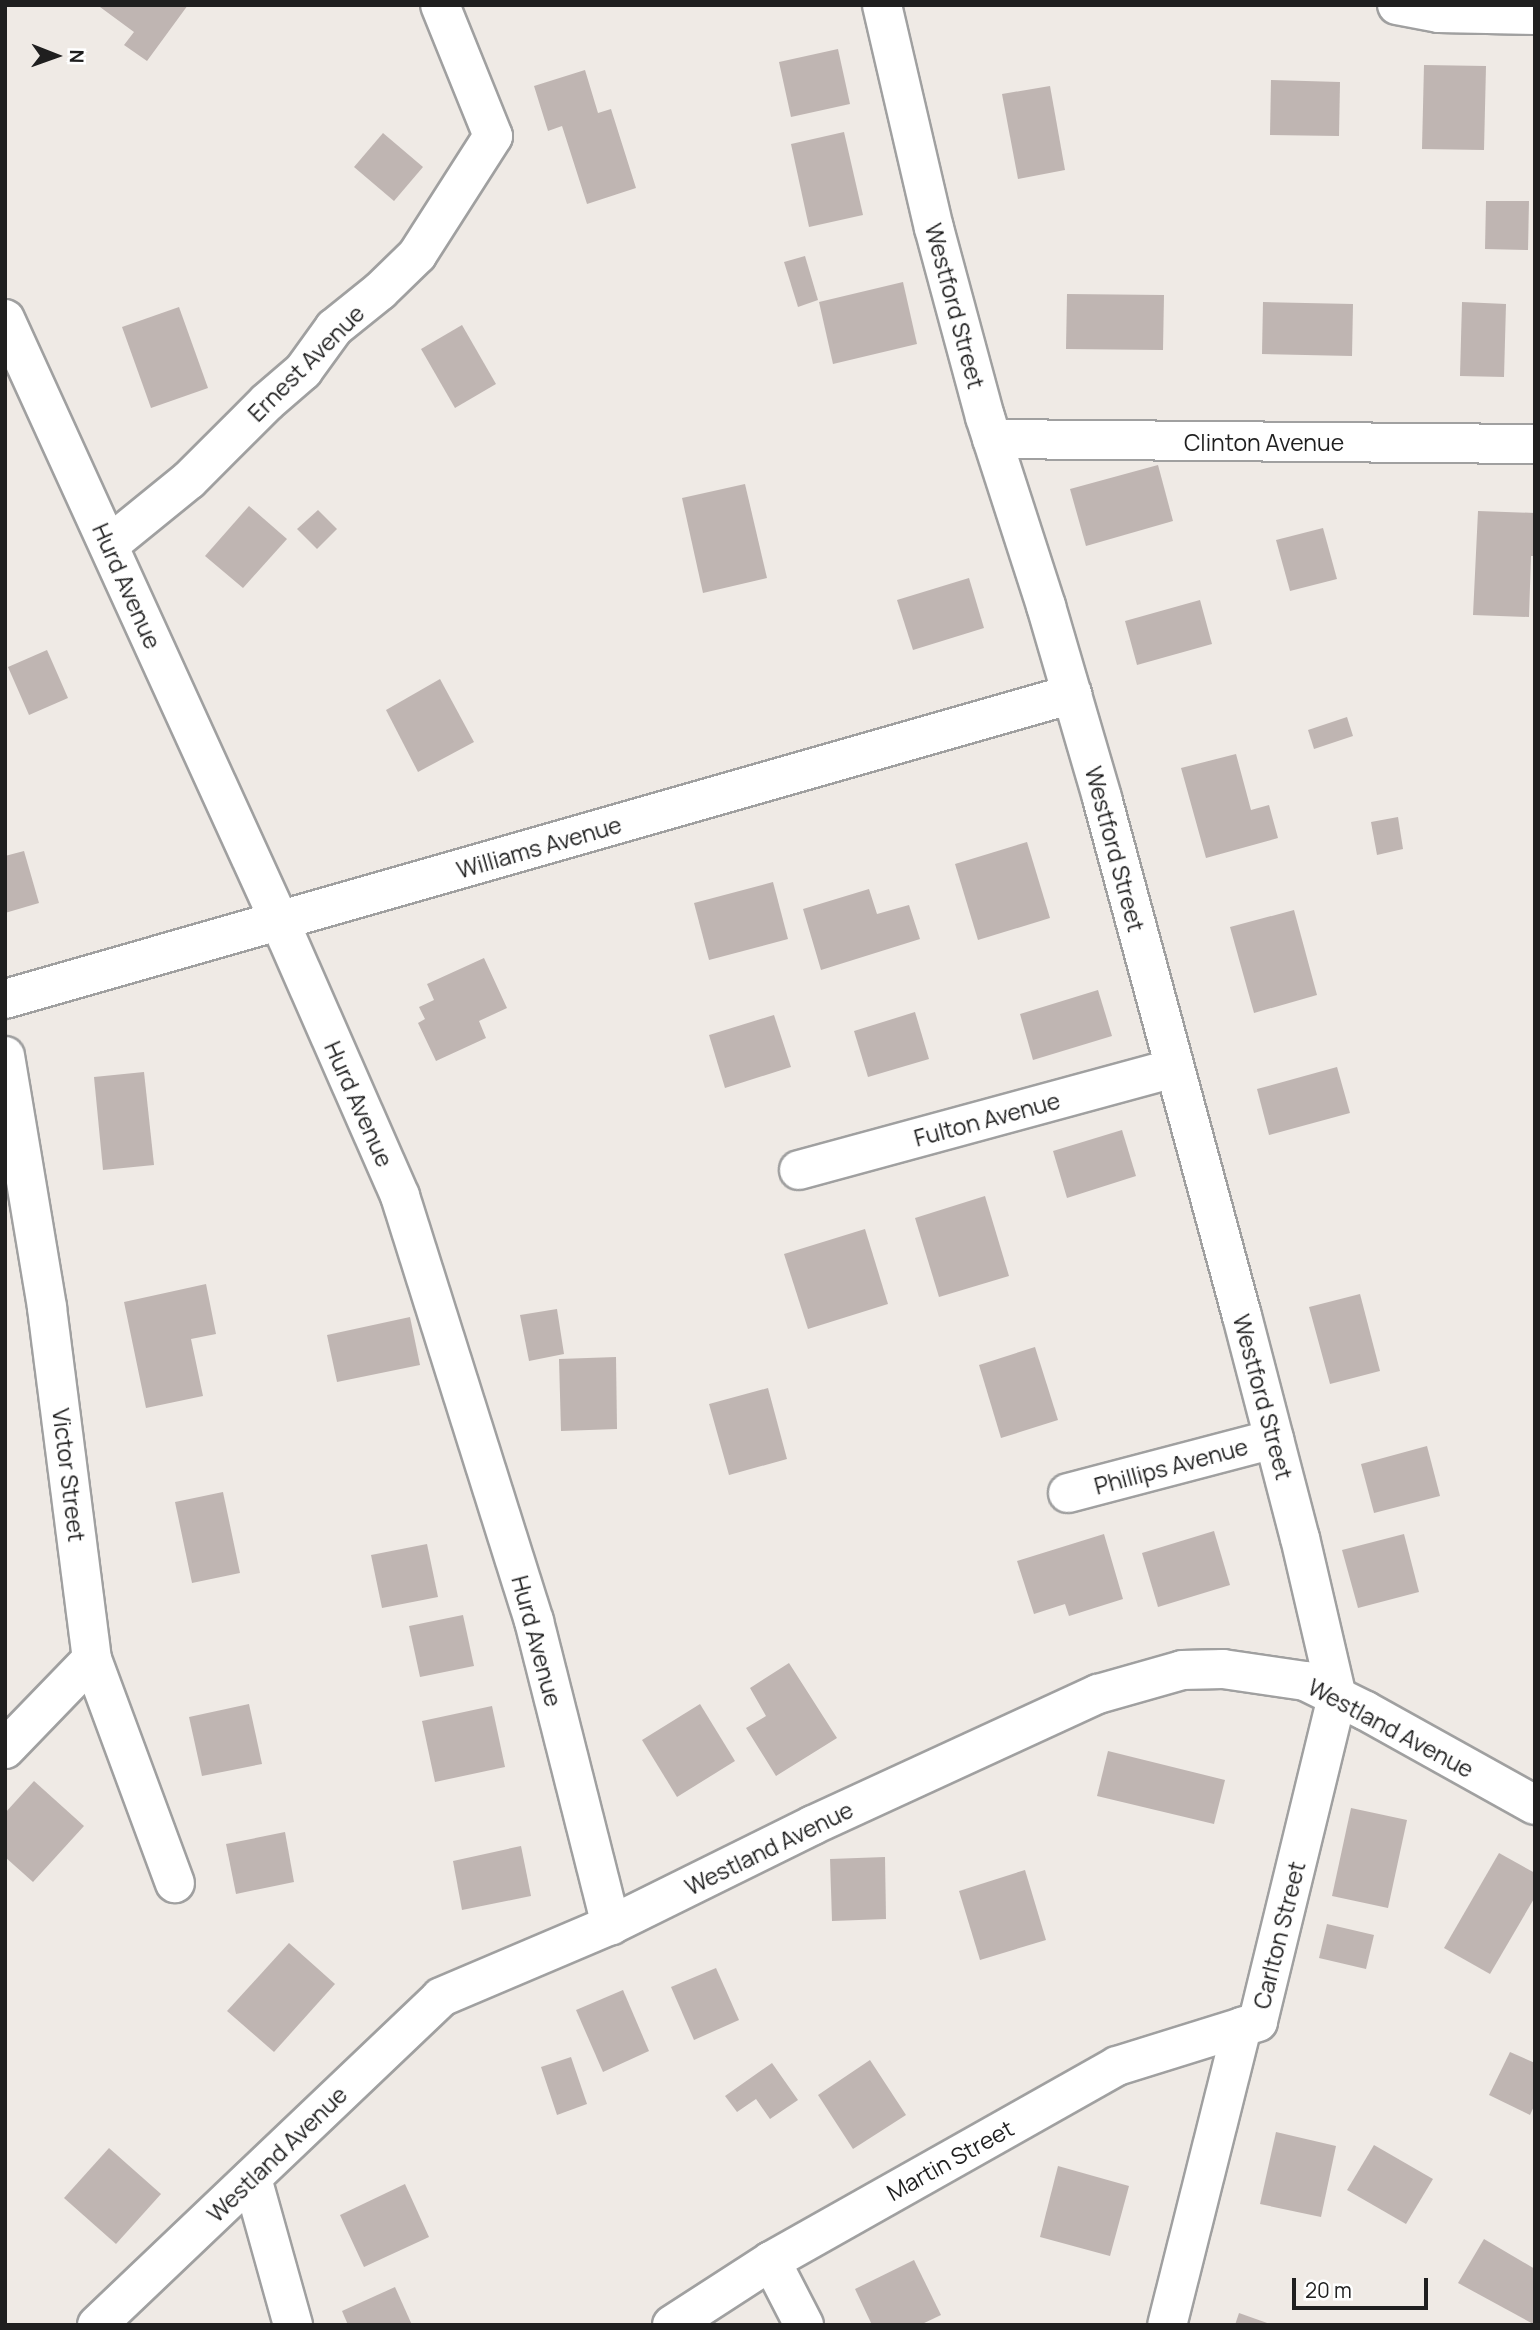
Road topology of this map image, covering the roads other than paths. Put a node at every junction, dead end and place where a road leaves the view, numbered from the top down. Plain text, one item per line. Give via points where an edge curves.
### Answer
1 (440, 5) edge
2 (882, 5) edge
3 (1397, 5) edge
4 (1535, 15) edge
5 (5, 319) edge
6 (992, 439) junction
7 (1535, 444) edge
8 (109, 545) junction
9 (1072, 694) junction
10 (279, 920) junction
11 (5, 999) edge
12 (5, 1056) edge
13 (1174, 1069) junction
14 (799, 1170) dead end
15 (1274, 1438) junction
16 (1068, 1493) dead end
17 (92, 1659) junction
18 (1337, 1697) junction
19 (5, 1749) edge
20 (1535, 1805) edge
21 (175, 1883) dead end
22 (611, 1925) junction
23 (1242, 2027) junction
24 (252, 2178) junction
25 (771, 2261) junction
26 (97, 2325) edge
27 (293, 2325) edge
28 (672, 2325) edge
29 (804, 2325) edge
30 (1167, 2325) edge

1 - 8 street, Ernest Avenue via 494,136 417,255 334,328 303,371 189,480
2 - 6 street, Westford Street via 934,228
3 - 4 street via 1439,13
5 - 8 street, Hurd Avenue
6 - 7 street, Clinton Avenue
6 - 9 street, Westford Street
8 - 10 street, Hurd Avenue
9 - 10 street, Williams Avenue
9 - 13 street, Westford Street
10 - 11 street, Williams Avenue
10 - 22 street, Hurd Avenue via 400,1196 534,1621
12 - 17 street, Victor Street via 47,1308
13 - 14 street, Fulton Avenue
13 - 15 street, Westford Street
15 - 16 street, Phillips Avenue
15 - 18 street, Westford Street
17 - 19 street
17 - 21 street, Victor Street
18 - 20 street, Westland Avenue
18 - 22 street, Westland Avenue via 1305,1681 1223,1669 1182,1670 1098,1694 813,1825
18 - 23 street, Carlton Street via 1258,2022
22 - 24 street, Westland Avenue via 441,1997
23 - 25 street, Martin Street via 1117,2066
23 - 30 street, Carlton Street
24 - 26 street, Westland Avenue
24 - 27 street
25 - 28 street, Martin Street
25 - 29 street

